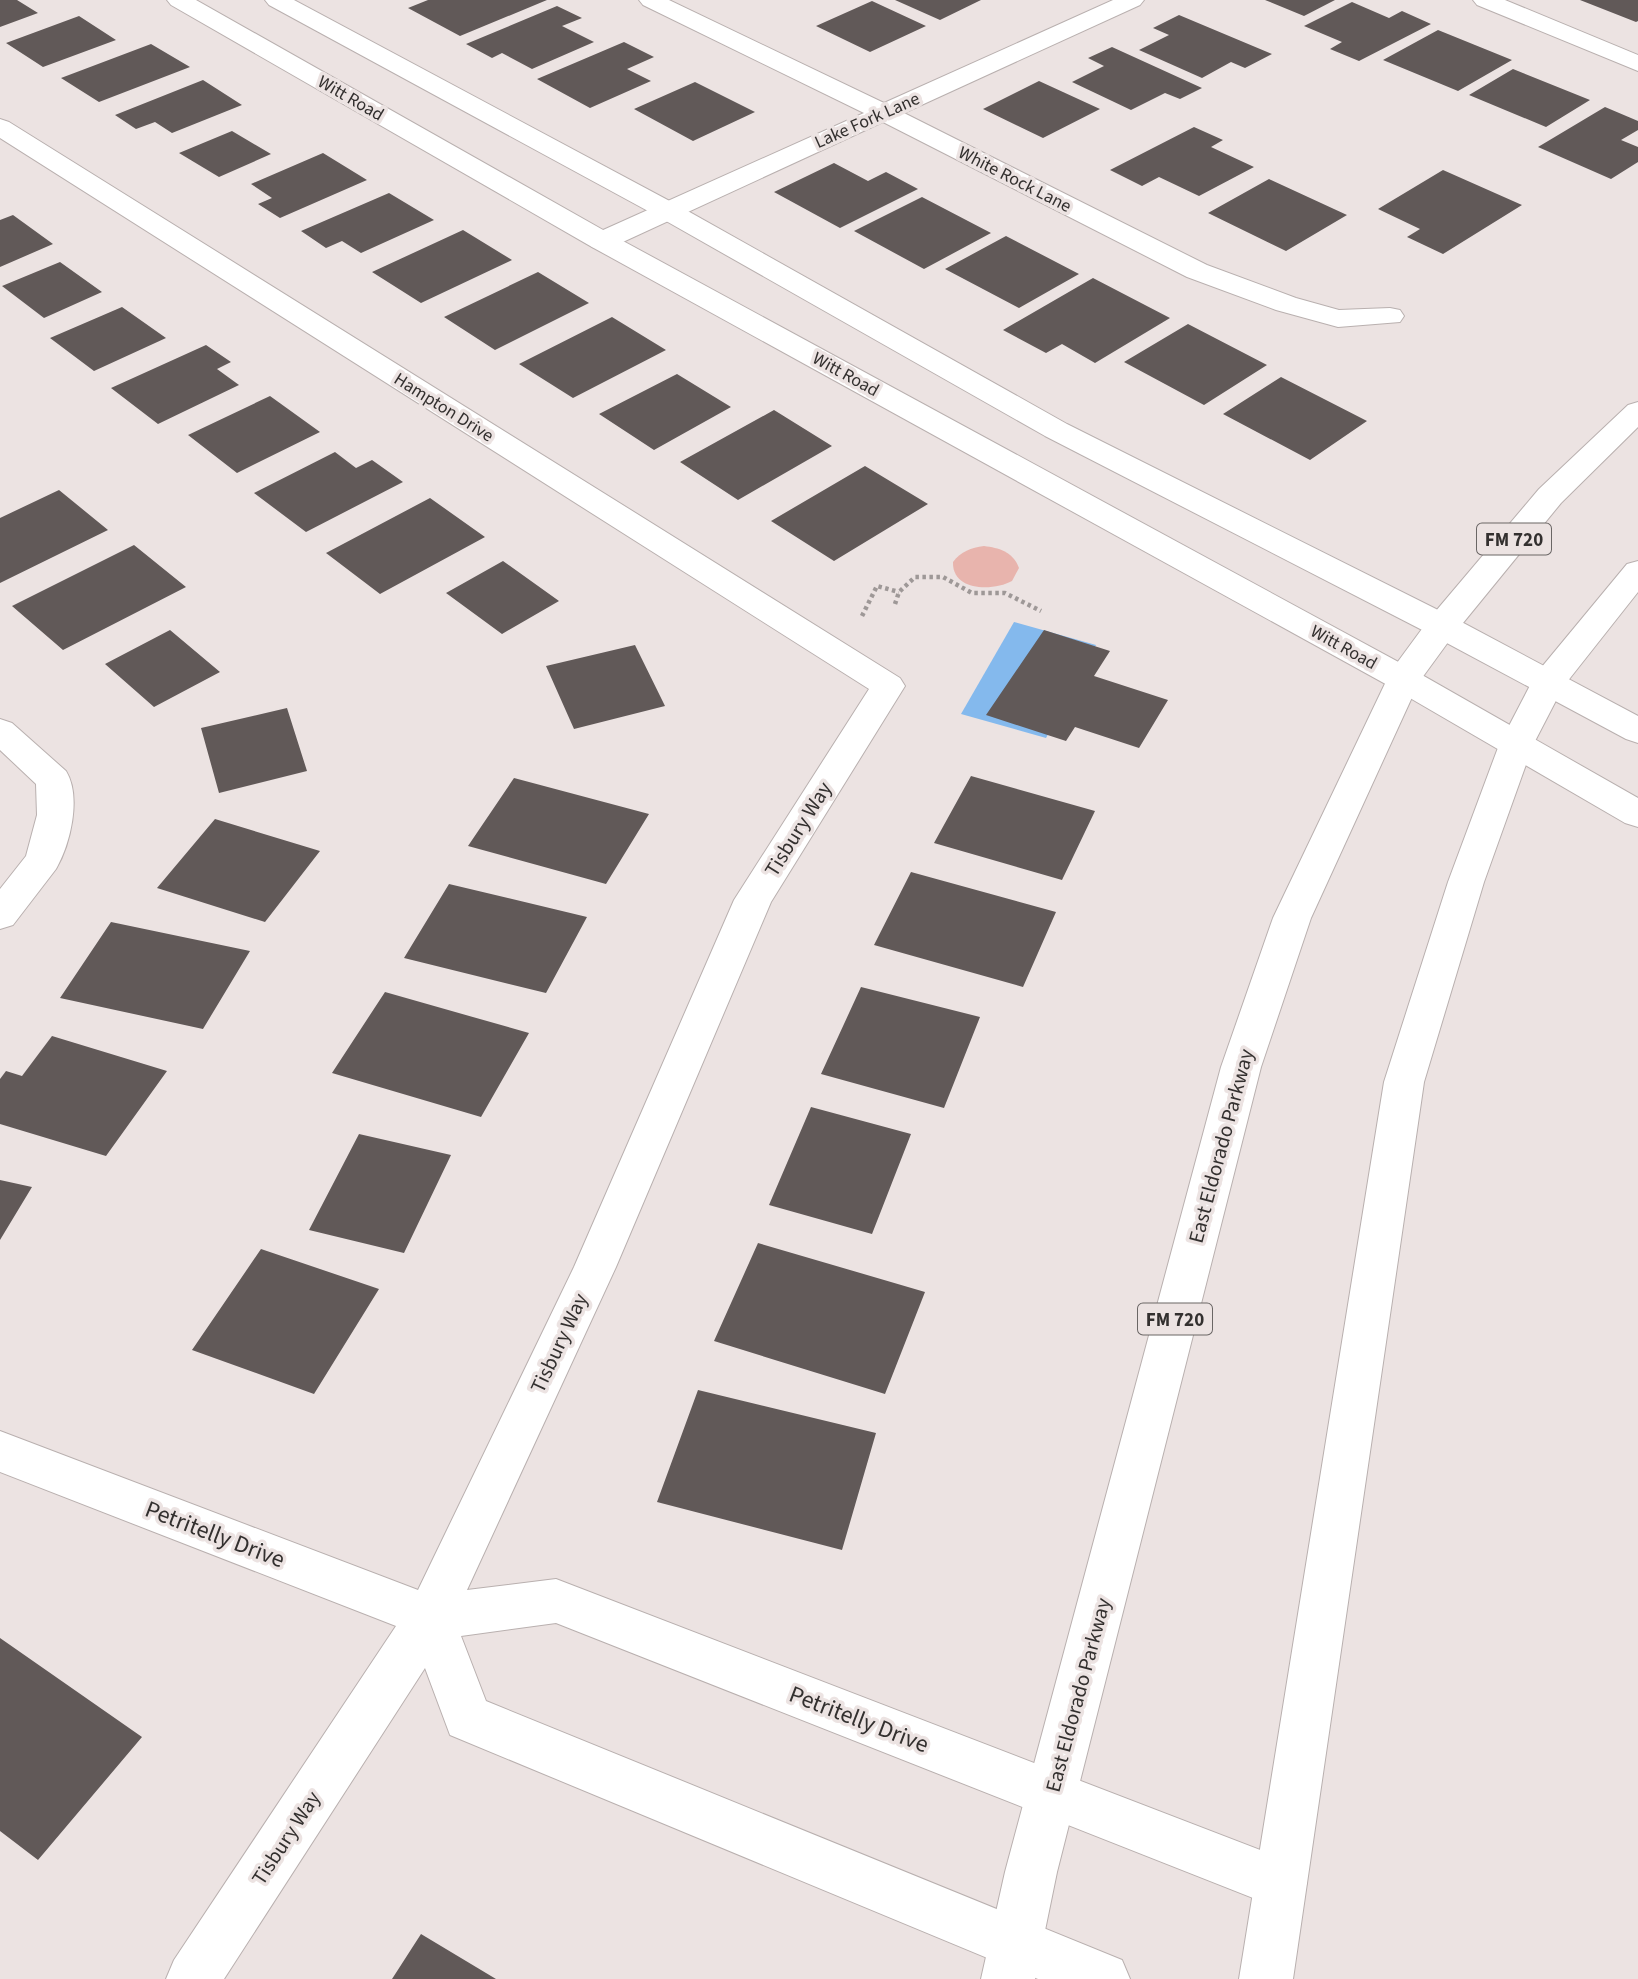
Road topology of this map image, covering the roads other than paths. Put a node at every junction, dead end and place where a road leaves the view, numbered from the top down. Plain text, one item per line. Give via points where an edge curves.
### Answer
1 (179, 0) edge
2 (277, 0) edge
3 (651, 0) edge
4 (1132, 0) edge
5 (1485, 0) edge
6 (1638, 64) edge
7 (884, 113) junction
8 (0, 127) edge
9 (668, 211) junction
10 (602, 241) junction
11 (1390, 316) dead end
12 (1638, 411) edge
13 (1638, 571) edge
14 (1442, 626) junction
15 (1403, 679) junction
16 (1548, 682) junction
17 (888, 686) joint
18 (0, 731) edge
19 (1638, 731) edge
20 (1516, 745) junction
21 (1638, 814) edge
22 (0, 915) edge
23 (0, 1451) edge
24 (430, 1618) junction
25 (1052, 1794) junction
26 (1281, 1883) junction
27 (1012, 1961) edge
28 (193, 1979) edge
29 (1103, 1979) edge
30 (1266, 1979) edge

1 - 10 street, Witt Road
2 - 9 street
3 - 7 street, White Rock Lane
4 - 7 street, Lake Fork Lane
5 - 6 street
7 - 9 street, Lake Fork Lane
7 - 11 street, White Rock Lane via 1197,271 1338,318
8 - 17 street, Hampton Drive
9 - 10 street, Lake Fork Lane
9 - 14 street via 1056,430
10 - 15 street, Witt Road
12 - 14 street, East Eldorado Parkway / FM 720 via 1550,496
13 - 16 street
14 - 15 street, East Eldorado Parkway / FM 720
14 - 16 street
15 - 20 street, Witt Road
15 - 25 street, East Eldorado Parkway / FM 720 via 1292,918 1241,1067
16 - 19 street
16 - 20 street
17 - 24 street, Tisbury Way via 753,900 595,1267
18 - 22 street via 54,780 55,815 43,860
20 - 21 street, Witt Road
20 - 26 street via 1466,882 1404,1082
23 - 24 street, Petritelly Drive
24 - 25 street, Petritelly Drive via 556,1601
24 - 27 street via 468,1718
24 - 28 street, Tisbury Way
25 - 26 street, Petritelly Drive
25 - 27 street, East Eldorado Parkway / FM 720
26 - 30 street
27 - 29 street

